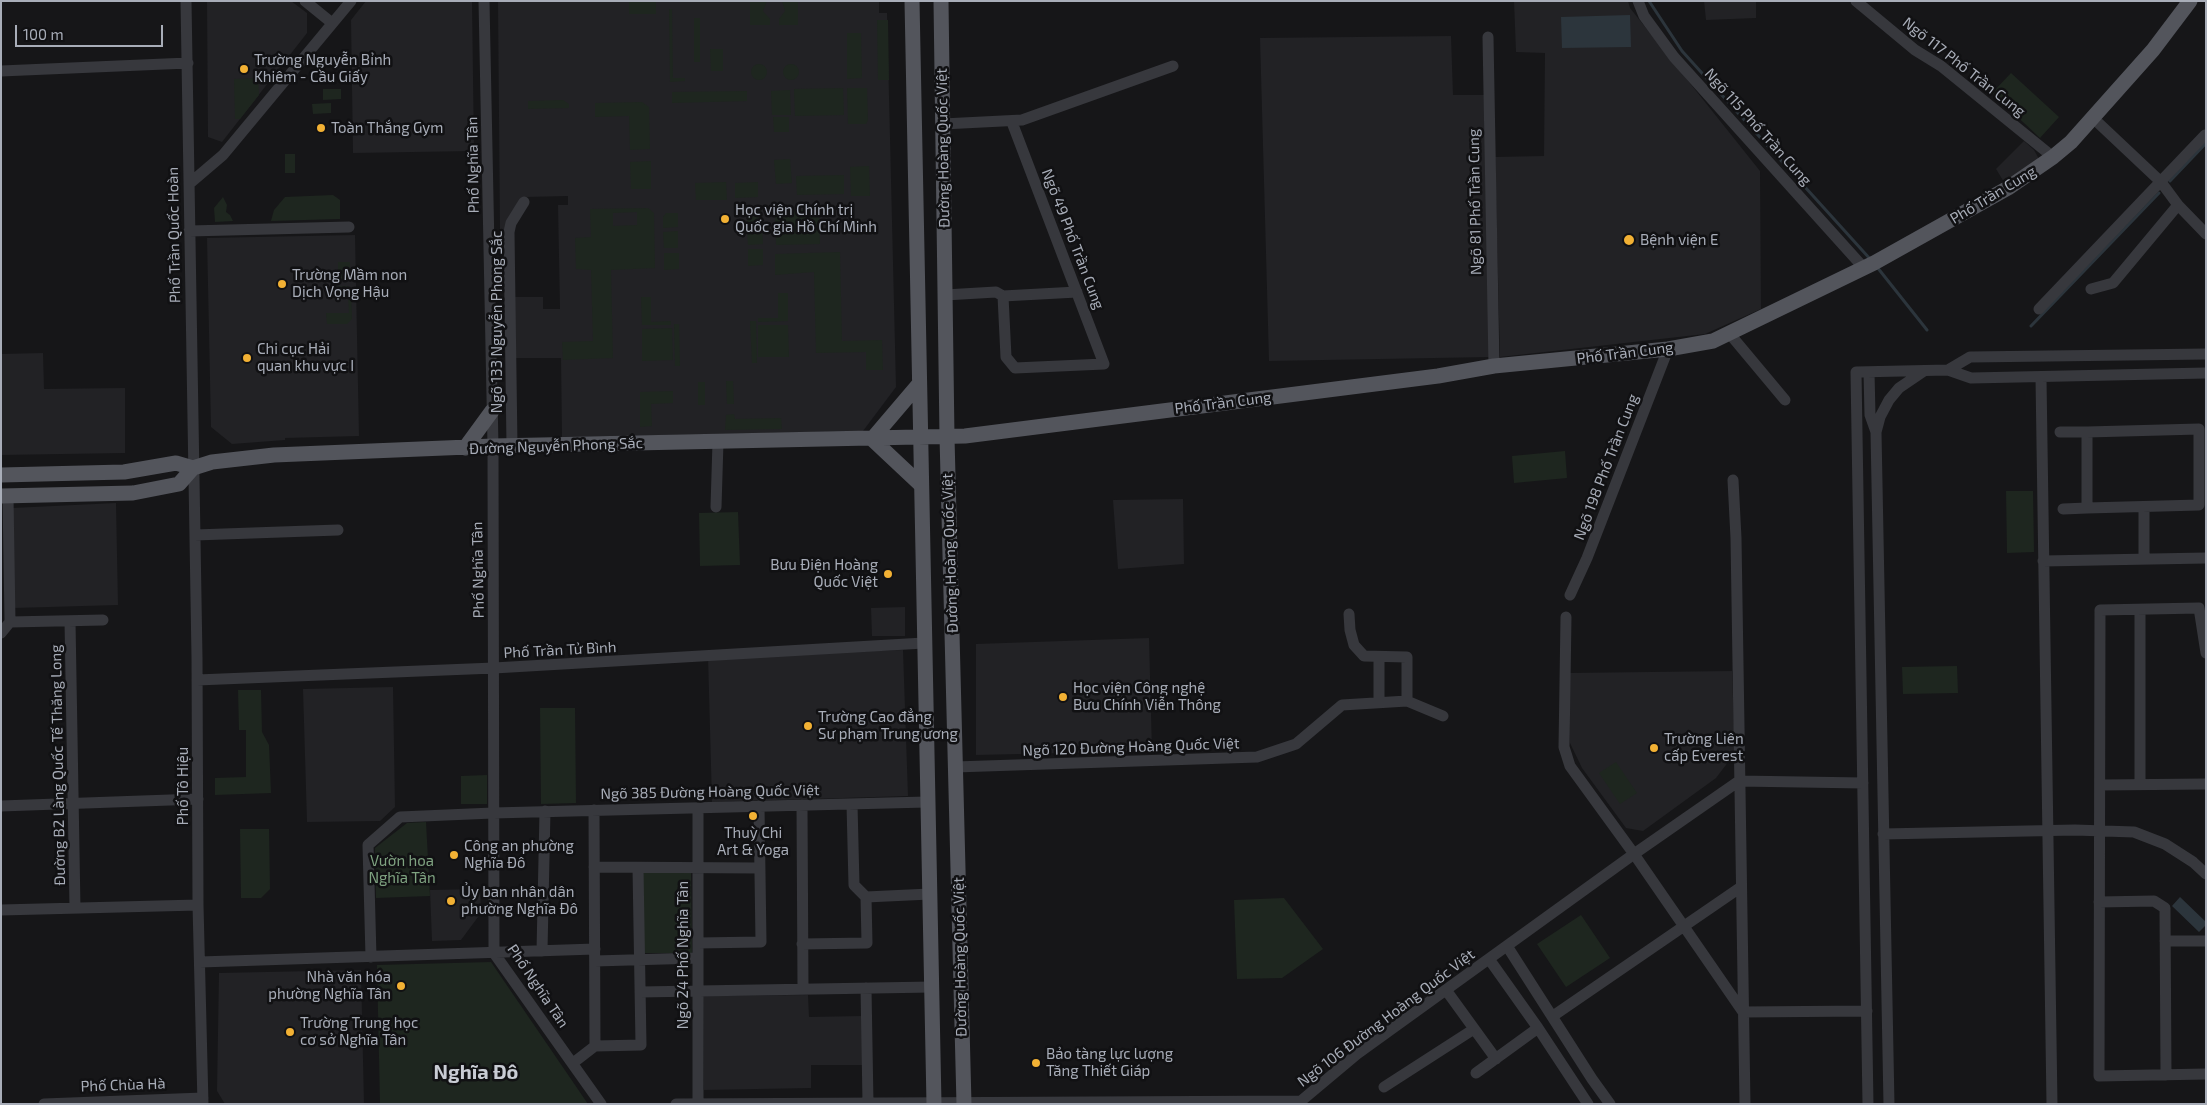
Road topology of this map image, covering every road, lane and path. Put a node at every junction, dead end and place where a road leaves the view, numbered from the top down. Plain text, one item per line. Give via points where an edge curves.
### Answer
1 (186, 1) edge
2 (304, 1) edge
3 (350, 1) edge
4 (484, 1) edge
5 (912, 1) edge
6 (941, 1) edge
7 (1638, 1) edge
8 (1856, 1) edge
9 (2190, 1) edge
10 (332, 23) junction
11 (1488, 37) dead end
12 (188, 63) junction
13 (1173, 66) dead end
14 (1, 71) edge
15 (2092, 117) junction
16 (943, 124) junction
17 (1013, 125) dead end
18 (2205, 135) edge
19 (2053, 157) junction
20 (2161, 182) junction
21 (189, 184) junction
22 (524, 202) dead end
23 (2178, 206) junction
24 (350, 227) dead end
25 (189, 231) junction
26 (2206, 234) edge
27 (1868, 265) junction
28 (2091, 289) dead end
29 (1077, 292) junction
30 (945, 294) junction
31 (1004, 296) junction
32 (2039, 309) dead end
33 (1729, 333) junction
34 (1668, 349) junction
35 (2206, 354) edge
36 (1494, 366) junction
37 (1926, 370) junction
38 (1948, 370) junction
39 (1870, 372) junction
40 (2206, 373) edge
41 (2041, 378) junction
42 (918, 385) junction
43 (1785, 400) dead end
44 (492, 411) junction
45 (2202, 429) edge
46 (1876, 432) junction
47 (2060, 432) dead end
48 (2087, 432) junction
49 (947, 437) junction
50 (919, 438) junction
51 (872, 440) junction
52 (718, 442) junction
53 (493, 446) junction
54 (512, 446) junction
55 (465, 448) junction
56 (193, 468) junction
57 (131, 472) junction
58 (1, 475) edge
59 (1733, 480) dead end
60 (920, 485) junction
61 (133, 493) junction
62 (4, 496) edge
63 (716, 507) dead end
64 (2144, 507) junction
65 (2064, 508) dead end
66 (2087, 508) junction
67 (338, 530) dead end
68 (195, 534) junction
69 (2206, 558) edge
70 (2144, 559) junction
71 (2043, 560) junction
72 (1570, 595) dead end
73 (2140, 610) junction
74 (1349, 614) dead end
75 (1566, 617) dead end
76 (103, 620) dead end
77 (70, 621) junction
78 (10, 622) junction
79 (1, 633) edge
80 (924, 643) junction
81 (2206, 653) edge
82 (1379, 658) junction
83 (494, 668) junction
84 (197, 680) junction
85 (1407, 701) junction
86 (1379, 702) junction
87 (1443, 716) dead end
88 (955, 767) junction
89 (1739, 781) junction
90 (1863, 783) junction
91 (2100, 784) junction
92 (2140, 784) junction
93 (2206, 784) edge
94 (198, 799) junction
95 (927, 802) junction
96 (73, 803) junction
97 (852, 804) junction
98 (802, 805) junction
99 (1, 806) edge
100 (758, 806) junction
101 (698, 808) junction
102 (594, 810) junction
103 (545, 811) junction
104 (493, 813) junction
105 (2047, 831) junction
106 (2101, 831) junction
107 (1883, 834) junction
108 (1634, 854) junction
109 (594, 867) junction
110 (638, 868) junction
111 (760, 868) junction
112 (698, 869) junction
113 (2206, 874) edge
114 (1741, 886) junction
115 (930, 894) junction
116 (866, 897) junction
117 (2099, 902) junction
118 (198, 905) junction
119 (75, 908) junction
120 (1, 910) edge
121 (1683, 925) junction
122 (2166, 941) junction
123 (2206, 941) edge
124 (698, 943) junction
125 (802, 944) junction
126 (1507, 946) junction
127 (595, 949) junction
128 (542, 951) junction
129 (494, 952) junction
130 (371, 956) junction
131 (698, 958) junction
132 (1489, 959) junction
133 (639, 960) junction
134 (595, 961) junction
135 (200, 962) junction
136 (932, 987) junction
137 (866, 988) junction
138 (803, 989) junction
139 (1446, 990) junction
140 (698, 991) junction
141 (640, 992) junction
142 (1867, 1011) junction
143 (1743, 1012) junction
144 (1553, 1016) junction
145 (1538, 1028) junction
146 (1474, 1029) junction
147 (595, 1046) junction
148 (1496, 1059) junction
149 (573, 1063) junction
150 (1476, 1073) dead end
151 (2206, 1074) edge
152 (2166, 1075) junction
153 (1384, 1087) dead end
154 (203, 1101) edge
155 (1301, 1102) edge
156 (698, 1103) edge
157 (868, 1103) edge
158 (934, 1103) edge
159 (964, 1103) edge
160 (44, 1104) edge
161 (601, 1104) edge
162 (676, 1104) edge
163 (1588, 1104) edge
164 (1610, 1104) edge
165 (1744, 1104) edge
166 (1868, 1104) edge
167 (1889, 1104) edge
168 (2052, 1104) edge

1 - 12 street, Phố Trần Quốc Hoàn
2 - 10 street
3 - 10 street
4 - 44 street, Phố Nghĩa Tân
5 - 42 main road, Đường Hoàng Quốc Việt
6 - 16 main road, Đường Hoàng Quốc Việt
7 - 27 street, Ngõ 115 Phố Trần Cung via 1644,16 1674,57
8 - 19 street, Ngõ 117 Phố Trần Cung
9 - 15 main road, Phố Trần Cung via 2153,50
10 - 21 street via 223,155
11 - 36 street, Ngõ 81 Phố Trần Cung
12 - 14 street
12 - 21 street, Phố Trần Quốc Hoàn
13 - 16 street via 1022,120
15 - 19 main road, Phố Trần Cung
15 - 20 street
16 - 30 main road, Đường Hoàng Quốc Việt
17 - 29 street, Ngõ 49 Phố Trần Cung
18 - 20 street
19 - 27 main road, Phố Trần Cung via 2008,188
20 - 23 street
20 - 32 street
21 - 25 street, Phố Trần Quốc Hoàn
22 - 54 street, Ngõ 133 Nguyễn Phong Sắc via 509,232
23 - 26 street
23 - 28 street via 2113,283
24 - 25 street
25 - 56 street, Phố Trần Quốc Hoàn
27 - 33 main road, Phố Trần Cung
29 - 31 street
29 - 31 street, Ngõ 49 Phố Trần Cung via 1104,364 1015,368 1006,357
30 - 31 street via 996,292
30 - 49 main road, Đường Hoàng Quốc Việt
33 - 34 main road, Phố Trần Cung via 1713,341
33 - 43 street
34 - 36 main road, Phố Trần Cung
34 - 72 street, Ngõ 198 Phố Trần Cung
35 - 38 street via 1970,358
36 - 49 main road, Phố Trần Cung via 1438,376
37 - 38 street
37 - 39 street
37 - 46 street via 1899,388 1889,400
38 - 41 street via 1971,378
39 - 46 street via 1870,415
39 - 90 street via 1856,372
40 - 41 street
41 - 71 street
42 - 50 main road, Đường Hoàng Quốc Việt
42 - 51 main road
44 - 53 street, Phố Nghĩa Tân
44 - 55 main road
45 - 48 street
45 - 64 street via 2199,505
46 - 107 street
47 - 48 street
48 - 66 street
49 - 50 main road, Phố Trần Cung
49 - 88 main road, Đường Hoàng Quốc Việt
50 - 51 main road, Đường Nguyễn Phong Sắc
50 - 60 main road, Đường Hoàng Quốc Việt
51 - 52 main road, Đường Nguyễn Phong Sắc
51 - 60 main road
52 - 54 main road, Đường Nguyễn Phong Sắc
52 - 63 street
53 - 54 main road, Đường Nguyễn Phong Sắc
53 - 55 main road, Đường Nguyễn Phong Sắc
53 - 83 street, Phố Nghĩa Tân
55 - 56 main road, Đường Nguyễn Phong Sắc via 274,455 212,462
56 - 57 main road, Đường Nguyễn Phong Sắc via 176,463
56 - 61 main road, Đường Nguyễn Phong Sắc via 179,484
56 - 68 street, Phố Tô Hiệu
57 - 58 main road, Đường Nguyễn Phong Sắc
57 - 61 main road
59 - 89 street
60 - 80 main road, Đường Hoàng Quốc Việt
61 - 62 main road, Đường Nguyễn Phong Sắc
62 - 78 street
64 - 66 street
64 - 70 street
65 - 66 street
67 - 68 street
68 - 84 street, Phố Tô Hiệu
69 - 70 street
70 - 71 street
71 - 105 street
73 - 81 street via 2199,608
73 - 91 street via 2100,610
73 - 92 street
74 - 82 street via 1354,645 1364,656
75 - 108 street via 1564,747 1570,766
76 - 77 street
77 - 78 street
77 - 96 street, Đường B2 Làng Quốc Tế Thăng Long
78 - 79 street
80 - 83 street, Phố Trần Tử Bình
80 - 95 main road, Đường Hoàng Quốc Việt
82 - 85 street via 1407,658
82 - 86 street
83 - 84 street, Phố Trần Tử Bình
83 - 104 street, Phố Nghĩa Tân
84 - 94 street, Phố Tô Hiệu
85 - 86 street, Ngõ 120 Đường Hoàng Quốc Việt
85 - 87 street
86 - 88 street, Ngõ 120 Đường Hoàng Quốc Việt via 1342,705 1296,744 1258,757
88 - 159 main road, Đường Hoàng Quốc Việt
89 - 90 street
89 - 108 street, Ngõ 106 Đường Hoàng Quốc Việt
89 - 114 street
90 - 142 street
91 - 92 street
91 - 106 street
92 - 93 street
94 - 96 street
94 - 118 street, Phố Tô Hiệu
95 - 97 street, Ngõ 385 Đường Hoàng Quốc Việt
95 - 115 main road, Đường Hoàng Quốc Việt
96 - 99 street
96 - 119 street, Đường B2 Làng Quốc Tế Thăng Long
97 - 98 street, Ngõ 385 Đường Hoàng Quốc Việt
97 - 116 street via 854,885
98 - 100 street, Ngõ 385 Đường Hoàng Quốc Việt
98 - 125 street
100 - 101 street, Ngõ 385 Đường Hoàng Quốc Việt
100 - 111 street
101 - 102 street, Ngõ 385 Đường Hoàng Quốc Việt
101 - 112 street, Ngõ 24 Phố Nghĩa Tân
102 - 103 street, Ngõ 385 Đường Hoàng Quốc Việt
102 - 109 street
103 - 104 street, Ngõ 385 Đường Hoàng Quốc Việt
103 - 128 street
104 - 129 street, Phố Nghĩa Tân
104 - 130 street, Ngõ 385 Đường Hoàng Quốc Việt via 400,817 368,845
105 - 106 street
105 - 107 street
105 - 168 street
106 - 113 street via 2134,832 2165,844
106 - 117 street
107 - 167 street
108 - 121 street
108 - 126 street, Ngõ 106 Đường Hoàng Quốc Việt
109 - 110 street
109 - 127 street
110 - 112 street
110 - 133 street
111 - 112 street
111 - 124 street via 761,942
112 - 124 street, Ngõ 24 Phố Nghĩa Tân
114 - 121 street
114 - 143 street
115 - 116 street
115 - 136 main road, Đường Hoàng Quốc Việt
116 - 125 street via 868,943
117 - 122 street via 2154,901 2165,908
117 - 152 street via 2099,1076
118 - 119 street
118 - 135 street, Phố Tô Hiệu
119 - 120 street
121 - 143 street
121 - 144 street
122 - 123 street
122 - 152 street
124 - 131 street, Ngõ 24 Phố Nghĩa Tân
125 - 138 street
126 - 132 street, Ngõ 106 Đường Hoàng Quốc Việt
126 - 144 street
127 - 128 street
127 - 134 street
128 - 129 street
129 - 130 street
129 - 149 street, Phố Nghĩa Tân
130 - 135 street
131 - 133 street
131 - 140 street, Ngõ 24 Phố Nghĩa Tân
132 - 139 street, Ngõ 106 Đường Hoàng Quốc Việt
132 - 145 street
133 - 134 street
133 - 141 street
134 - 147 street
135 - 154 street, Phố Tô Hiệu
136 - 137 street
136 - 158 main road, Đường Hoàng Quốc Việt
137 - 138 street
137 - 157 street
138 - 140 street
139 - 146 street
139 - 155 street, Ngõ 106 Đường Hoàng Quốc Việt via 1357,1054
140 - 141 street
140 - 156 street, Ngõ 24 Phố Nghĩa Tân
141 - 147 street via 641,1045
142 - 143 street
142 - 166 street
143 - 165 street
144 - 164 street
145 - 148 street
145 - 163 street
146 - 148 street
146 - 153 street
147 - 149 street
148 - 150 street
149 - 161 street, Phố Nghĩa Tân
151 - 152 street
154 - 160 street, Phố Chùa Hà
155 - 159 street, Ngõ 106 Đường Hoàng Quốc Việt
156 - 157 street
156 - 162 street
157 - 158 street
158 - 159 street

